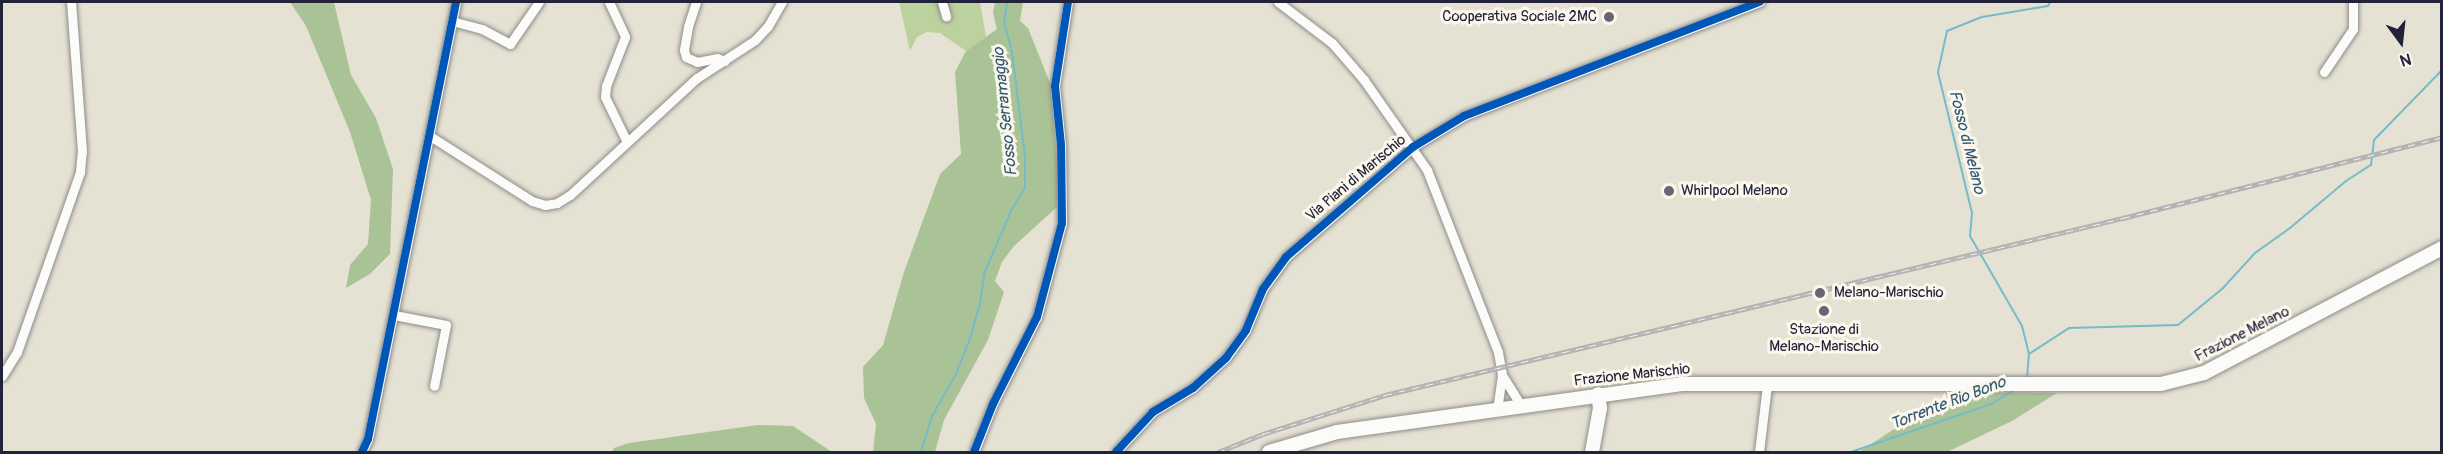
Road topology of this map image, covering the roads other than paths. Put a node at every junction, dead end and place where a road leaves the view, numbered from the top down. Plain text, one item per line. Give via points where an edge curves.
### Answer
1 (71, 2) edge
2 (456, 2) edge
3 (538, 2) edge
4 (609, 2) edge
5 (696, 2) edge
6 (782, 2) edge
7 (942, 2) edge
8 (1068, 2) edge
9 (1278, 2) edge
10 (1760, 2) edge
11 (2353, 2) edge
12 (946, 16) dead end
13 (452, 21) junction
14 (724, 61) junction
15 (2324, 72) dead end
16 (430, 136) junction
17 (627, 142) junction
18 (1413, 147) junction
19 (2442, 248) edge
20 (394, 315) junction
21 (1502, 375) junction
22 (2, 376) edge
23 (2041, 384) joint
24 (1767, 385) junction
25 (434, 386) dead end
26 (1598, 394) junction
27 (1521, 406) junction
28 (1497, 409) junction
29 (362, 453) edge
30 (974, 453) edge
31 (1116, 453) edge
32 (1269, 453) edge
33 (1592, 453) edge
34 (1758, 453) edge

1 - 22 street via 82,151 80,172 17,352
2 - 13 street
3 - 13 street via 510,44 482,29
4 - 17 street via 625,37 605,97
5 - 14 street via 688,27 686,57 697,62 717,58
6 - 14 street via 755,40
7 - 12 street
8 - 30 street via 1055,86 1062,223 1037,317 993,404
9 - 18 street, Via Piani di Marischio via 1332,43 1365,80
10 - 18 street, Via Piani di Marischio via 1475,111
11 - 15 street via 2353,29
13 - 16 street
14 - 17 street via 697,78
16 - 17 street via 519,195 545,205 570,195
16 - 20 street
18 - 21 street, Via Piani di Marischio via 1437,189 1498,352
18 - 31 street, Via Piani di Marischio via 1286,257 1263,289 1246,330 1226,358 1193,388 1153,412
19 - 23 main road, Frazione Melano via 2204,373 2161,384
20 - 25 street via 446,325
20 - 29 street
21 - 27 street
21 - 28 street
23 - 24 main road, Frazione Marischio
24 - 26 main road, Frazione Marischio via 1682,384
24 - 34 street
26 - 27 main road, Frazione Marischio
26 - 33 main road via 1600,408
27 - 28 main road, Frazione Marischio
28 - 32 main road, Frazione Marischio via 1337,432

